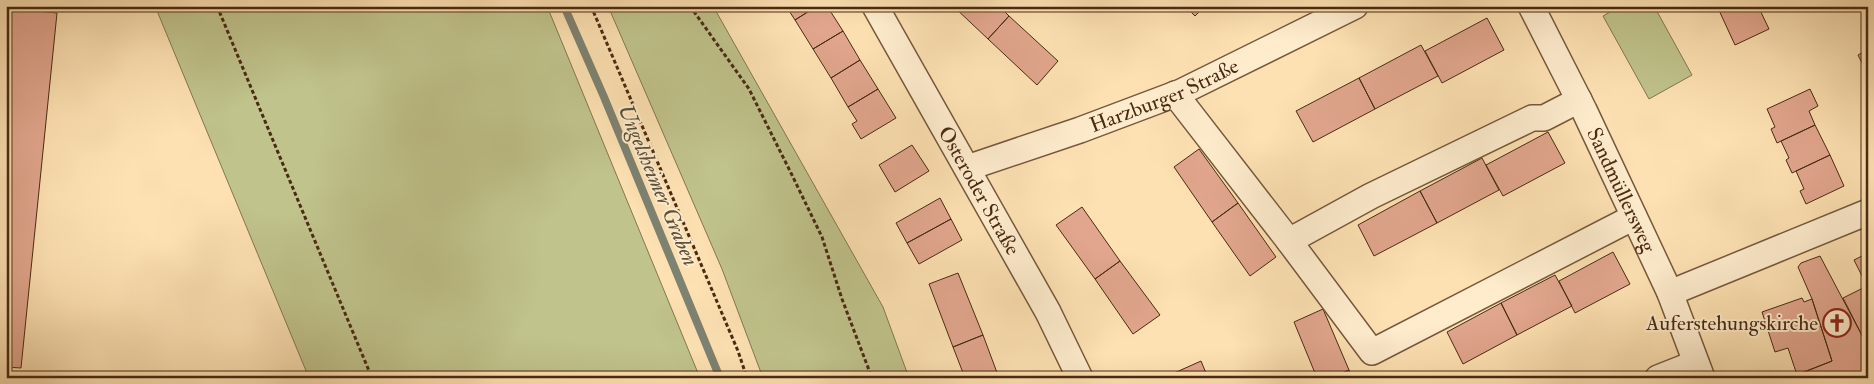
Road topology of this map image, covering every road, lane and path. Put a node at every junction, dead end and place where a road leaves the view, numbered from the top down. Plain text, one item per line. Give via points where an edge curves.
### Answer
1 (217, 6) edge
2 (591, 6) edge
3 (690, 6) edge
4 (875, 6) edge
5 (1354, 6) edge
6 (1531, 6) edge
7 (1175, 94) junction
8 (1579, 100) junction
9 (967, 168) junction
10 (1868, 212) edge
11 (1634, 217) junction
12 (1289, 241) junction
13 (1670, 293) junction
14 (1699, 370) edge
15 (372, 378) edge
16 (747, 378) edge
17 (872, 378) edge
18 (1080, 378) edge
19 (1658, 378) edge

1 - 15 path
2 - 16 path
3 - 17 path via 750,89 822,237
4 - 9 street, Osteroder Straße
5 - 7 street, Harzburger Straße
6 - 8 street, Sandmüllersweg
7 - 9 street, Harzburger Straße
7 - 12 street
8 - 11 street, Sandmüllersweg
8 - 12 street via 1544,118 1532,118 1380,192
9 - 18 street, Osteroder Straße via 1048,312
10 - 13 street
11 - 12 street via 1372,352
11 - 13 street, Sandmüllersweg
13 - 14 street, Sandmüllersweg
14 - 19 street

